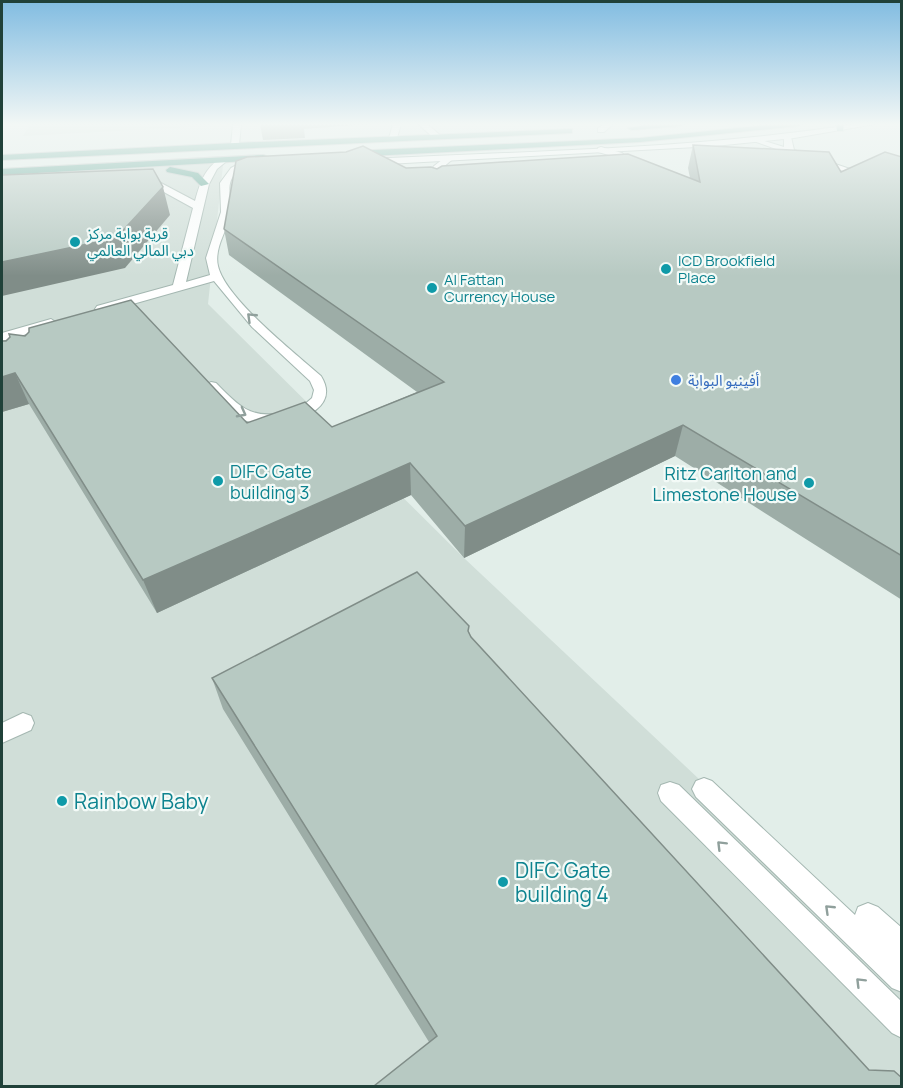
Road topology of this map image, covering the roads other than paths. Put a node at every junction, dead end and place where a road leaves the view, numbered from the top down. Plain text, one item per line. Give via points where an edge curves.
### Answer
1 (194, 175) edge
2 (209, 175) edge
3 (230, 175) edge
4 (435, 175) edge
5 (241, 177) edge
6 (447, 177) edge
7 (425, 179) junction
8 (127, 181) edge
9 (204, 184) junction
10 (224, 185) junction
11 (437, 189) edge
12 (198, 207) junction
13 (214, 277) junction
14 (179, 286) junction
15 (90, 312) edge
16 (68, 318) edge
17 (12, 338) edge
18 (198, 375) edge
19 (23, 723) dead end
20 (2, 734) edge
21 (704, 789) dead end
22 (670, 794) dead end
23 (868, 917) dead end
24 (902, 947) edge
25 (902, 978) edge
26 (902, 1023) edge

1 - 9 main road
2 - 9 street
3 - 10 street
4 - 7 street
5 - 10 street
6 - 7 street
7 - 11 street
8 - 12 street via 156,184
9 - 12 street
10 - 13 street via 226,210 211,256
12 - 14 street
13 - 14 street
18 -> 13 street via 240,414 253,418 268,420 299,414 311,407 321,393 316,379
14 - 15 street via 127,306
16 - 17 street
19 - 20 street
25 -> 21 street
26 -> 22 street
23 - 24 street

